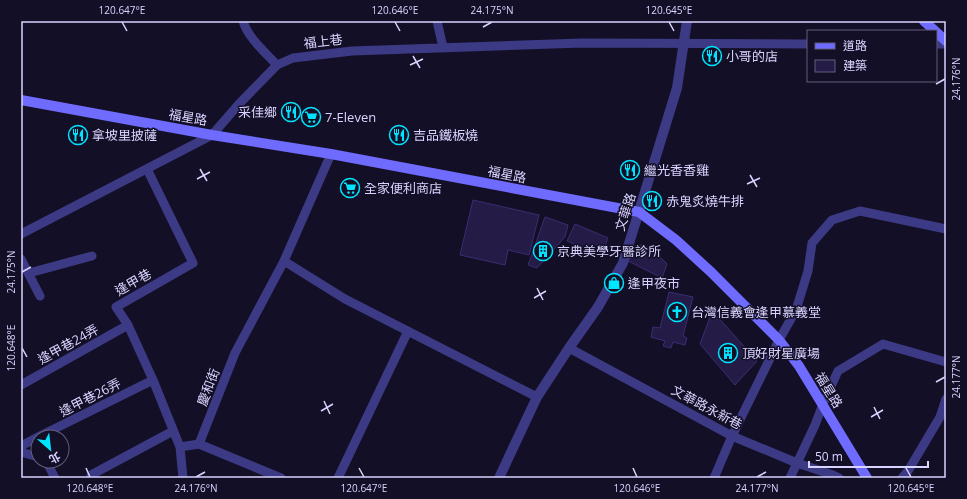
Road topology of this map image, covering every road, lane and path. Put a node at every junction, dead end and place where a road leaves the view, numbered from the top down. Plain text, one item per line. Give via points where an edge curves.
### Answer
1 (243, 21) edge
2 (437, 21) edge
3 (687, 21) edge
4 (924, 21) edge
5 (933, 30) edge
6 (937, 34) edge
7 (946, 42) edge
8 (684, 44) junction
9 (807, 44) edge
10 (443, 47) junction
11 (277, 65) junction
12 (21, 100) edge
13 (212, 135) junction
14 (331, 154) junction
15 (147, 169) junction
16 (639, 212) junction
17 (946, 229) edge
18 (21, 234) edge
19 (92, 256) dead end
20 (21, 259) edge
21 (284, 261) junction
22 (29, 273) junction
23 (40, 296) dead end
24 (128, 326) junction
25 (408, 332) junction
26 (779, 340) junction
27 (569, 348) junction
28 (946, 362) edge
29 (153, 380) junction
30 (21, 385) edge
31 (536, 398) junction
32 (946, 399) edge
33 (823, 404) junction
34 (54, 429) edge
35 (173, 431) junction
36 (732, 436) junction
37 (30, 441) edge
38 (199, 444) junction
39 (21, 446) edge
40 (180, 447) junction
41 (797, 463) junction
42 (51, 469) edge
43 (91, 475) dead end
44 (56, 478) edge
45 (183, 478) edge
46 (281, 478) edge
47 (338, 478) edge
48 (499, 478) edge
49 (714, 478) edge
50 (790, 478) edge
51 (839, 478) edge
52 (867, 478) edge
53 (902, 478) edge

1 - 11 lane via 254,39
2 - 10 lane
3 - 8 street, 文華路
4 - 5 street
6 - 7 street
8 - 9 lane, 福上巷
8 - 10 lane, 福上巷 via 582,43
8 - 16 street, 文華路 via 676,88
10 - 11 lane, 福上巷 via 352,51 293,58
11 - 13 lane, 福上巷
12 - 13 street, 福星路
13 - 14 street, 福星路
13 - 15 lane, 福上巷
14 - 16 street, 福星路
14 - 21 lane, 慶和街
15 - 18 lane, 福上巷
15 - 24 lane, 逢甲巷 via 193,263 116,307
16 - 26 street, 福星路 via 676,240 711,272
16 - 27 street, 文華路 via 623,263 598,307
17 - 26 lane via 860,211 832,220 812,243 808,271 796,310
19 - 22 lane
20 - 22 lane
21 - 25 lane via 345,299
21 - 38 lane, 慶和街 via 235,353
22 - 23 lane
24 - 29 lane, 逢甲巷
24 - 30 lane, 逢甲巷24弄
25 - 31 lane
25 - 47 lane
26 - 33 street, 福星路
26 - 36 lane
27 - 31 street, 文華路
27 - 36 lane, 文華路永新巷
28 - 33 lane via 883,344 838,371
29 - 34 lane, 逢甲巷26弄
29 - 35 lane, 逢甲巷
31 - 48 street, 文華路
32 - 53 lane via 940,417
33 - 41 lane
33 - 52 street, 福星路
35 - 40 lane, 逢甲巷
35 - 43 lane
36 - 41 lane, 文華路永新巷
36 - 49 lane
37 - 39 lane, 逢甲巷26弄
38 - 40 lane
38 - 46 lane
40 - 45 lane, 逢甲巷
41 - 50 lane
41 - 51 lane, 文華路永新巷
42 - 44 lane

